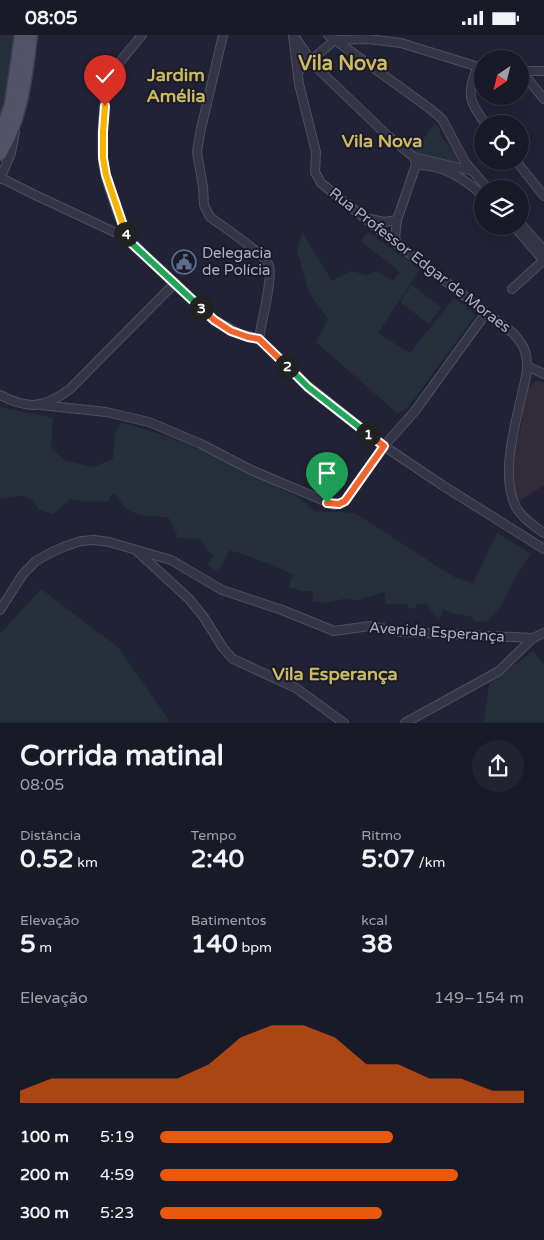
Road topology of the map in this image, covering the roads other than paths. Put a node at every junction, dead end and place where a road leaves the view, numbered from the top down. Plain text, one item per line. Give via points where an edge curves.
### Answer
1 (21, 35) edge
2 (31, 35) edge
3 (142, 35) edge
4 (223, 35) edge
5 (293, 35) edge
6 (328, 35) edge
7 (335, 40) junction
8 (310, 61) junction
9 (474, 66) edge
10 (298, 71) junction
11 (529, 71) edge
12 (544, 71) edge
13 (474, 80) edge
14 (529, 81) edge
15 (544, 99) edge
16 (479, 115) edge
17 (15, 122) junction
18 (0, 136) edge
19 (0, 154) edge
20 (415, 161) junction
21 (523, 170) edge
22 (472, 171) junction
23 (1, 179) edge
24 (480, 180) edge
25 (474, 189) edge
26 (544, 196) edge
27 (364, 217) junction
28 (397, 220) junction
29 (529, 233) edge
30 (522, 235) edge
31 (127, 239) junction
32 (398, 245) junction
33 (544, 250) edge
34 (544, 261) edge
35 (175, 283) junction
36 (512, 289) dead end
37 (486, 313) junction
38 (259, 339) junction
39 (527, 366) junction
40 (544, 374) edge
41 (0, 395) edge
42 (41, 405) junction
43 (384, 446) junction
44 (544, 533) edge
45 (544, 549) edge
46 (136, 550) junction
47 (0, 610) edge
48 (544, 633) edge
49 (533, 638) junction
50 (344, 723) edge
51 (405, 723) edge

1 - 18 main road via 11,104
2 - 17 main road via 24,88
3 - 31 street via 113,73 105,106 103,158
4 - 38 street via 200,133 198,161 206,211 210,217 269,266 270,279
5 - 8 street
5 - 10 street, Rua Professor Edgar de Moraes
6 - 7 street
7 - 8 street
7 - 9 street via 401,43
7 - 22 street via 442,119
8 - 10 street
8 - 20 street
10 - 27 street, Rua Professor Edgar de Moraes via 316,152 316,177
11 - 12 street
13 - 16 street via 470,99
14 - 15 street
17 - 19 main road
17 - 23 street via 14,143
20 - 22 street
20 - 25 street via 440,168
20 - 28 street
21 - 26 street
22 - 24 street
23 - 31 street
27 - 28 street via 378,222
27 - 32 street, Rua Professor Edgar de Moraes
28 - 32 street via 395,238
29 - 33 street
30 - 34 street
31 - 35 street
32 - 37 street, Rua Professor Edgar de Moraes
34 - 36 street
35 - 38 street via 214,320 240,335
35 - 42 street via 70,389
37 - 39 street, Rua Professor Edgar de Moraes via 519,340 525,349
37 - 43 street via 415,411
38 - 43 street via 308,387
39 - 40 street
39 - 44 street, Rua Professor Edgar de Moraes via 510,459 511,492 518,510
41 - 42 street via 22,404
42 - 43 street via 106,412 149,422 334,505 345,501
43 - 45 street
46 - 47 street, Avenida Esperança via 94,540 81,541 52,552 23,574
46 - 49 street, Avenida Esperança via 172,559 222,590 334,631 370,626 402,632
46 - 50 street via 189,599 228,655 296,688
48 - 49 street
49 - 51 street via 499,671

